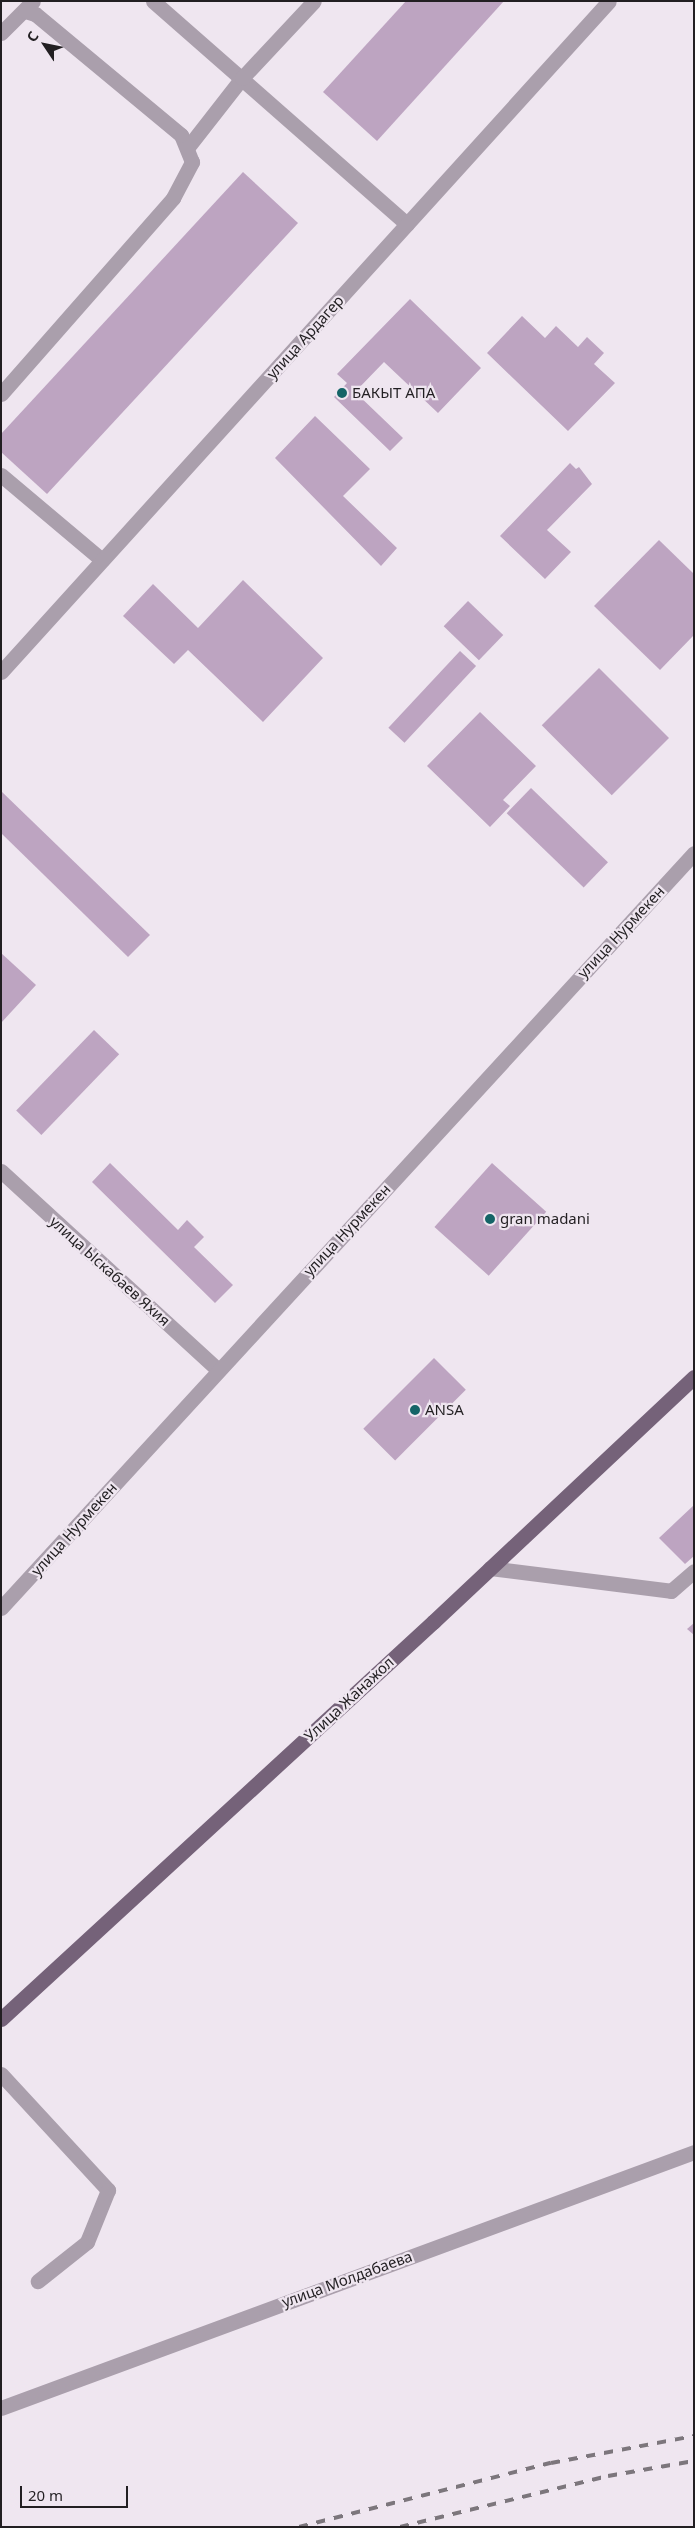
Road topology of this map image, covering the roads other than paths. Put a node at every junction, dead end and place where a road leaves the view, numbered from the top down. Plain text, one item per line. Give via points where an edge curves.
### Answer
1 (153, 1) edge
2 (314, 1) edge
3 (609, 1) edge
4 (29, 6) edge
5 (1, 33) edge
6 (242, 78) junction
7 (188, 147) junction
8 (407, 224) junction
9 (1, 394) edge
10 (1, 475) edge
11 (102, 560) junction
12 (1, 672) edge
13 (694, 853) edge
14 (1, 1171) edge
15 (218, 1370) junction
16 (694, 1377) edge
17 (490, 1568) junction
18 (694, 1571) edge
19 (1, 1608) edge
20 (1, 2019) edge
21 (1, 2074) edge
22 (694, 2152) edge
23 (38, 2281) dead end
24 (1, 2408) edge

1 - 6 street
2 - 6 street
3 - 8 street, улица Ардагер
4 - 5 street
4 - 7 street via 182,135
6 - 7 street
6 - 8 street
7 - 9 street via 192,162 173,198
8 - 11 street, улица Ардагер
10 - 11 street
11 - 12 street, улица Ардагер
13 - 15 street, улица Нурмекен
14 - 15 street, улица Ыскабаев Яхия
15 - 19 street, улица Нурмекен
16 - 17 main road, Улица Жанажол
17 - 18 street via 671,1591
17 - 20 main road, Улица Жанажол
21 - 23 street via 108,2190 87,2242
22 - 24 street, улица Молдабаева

